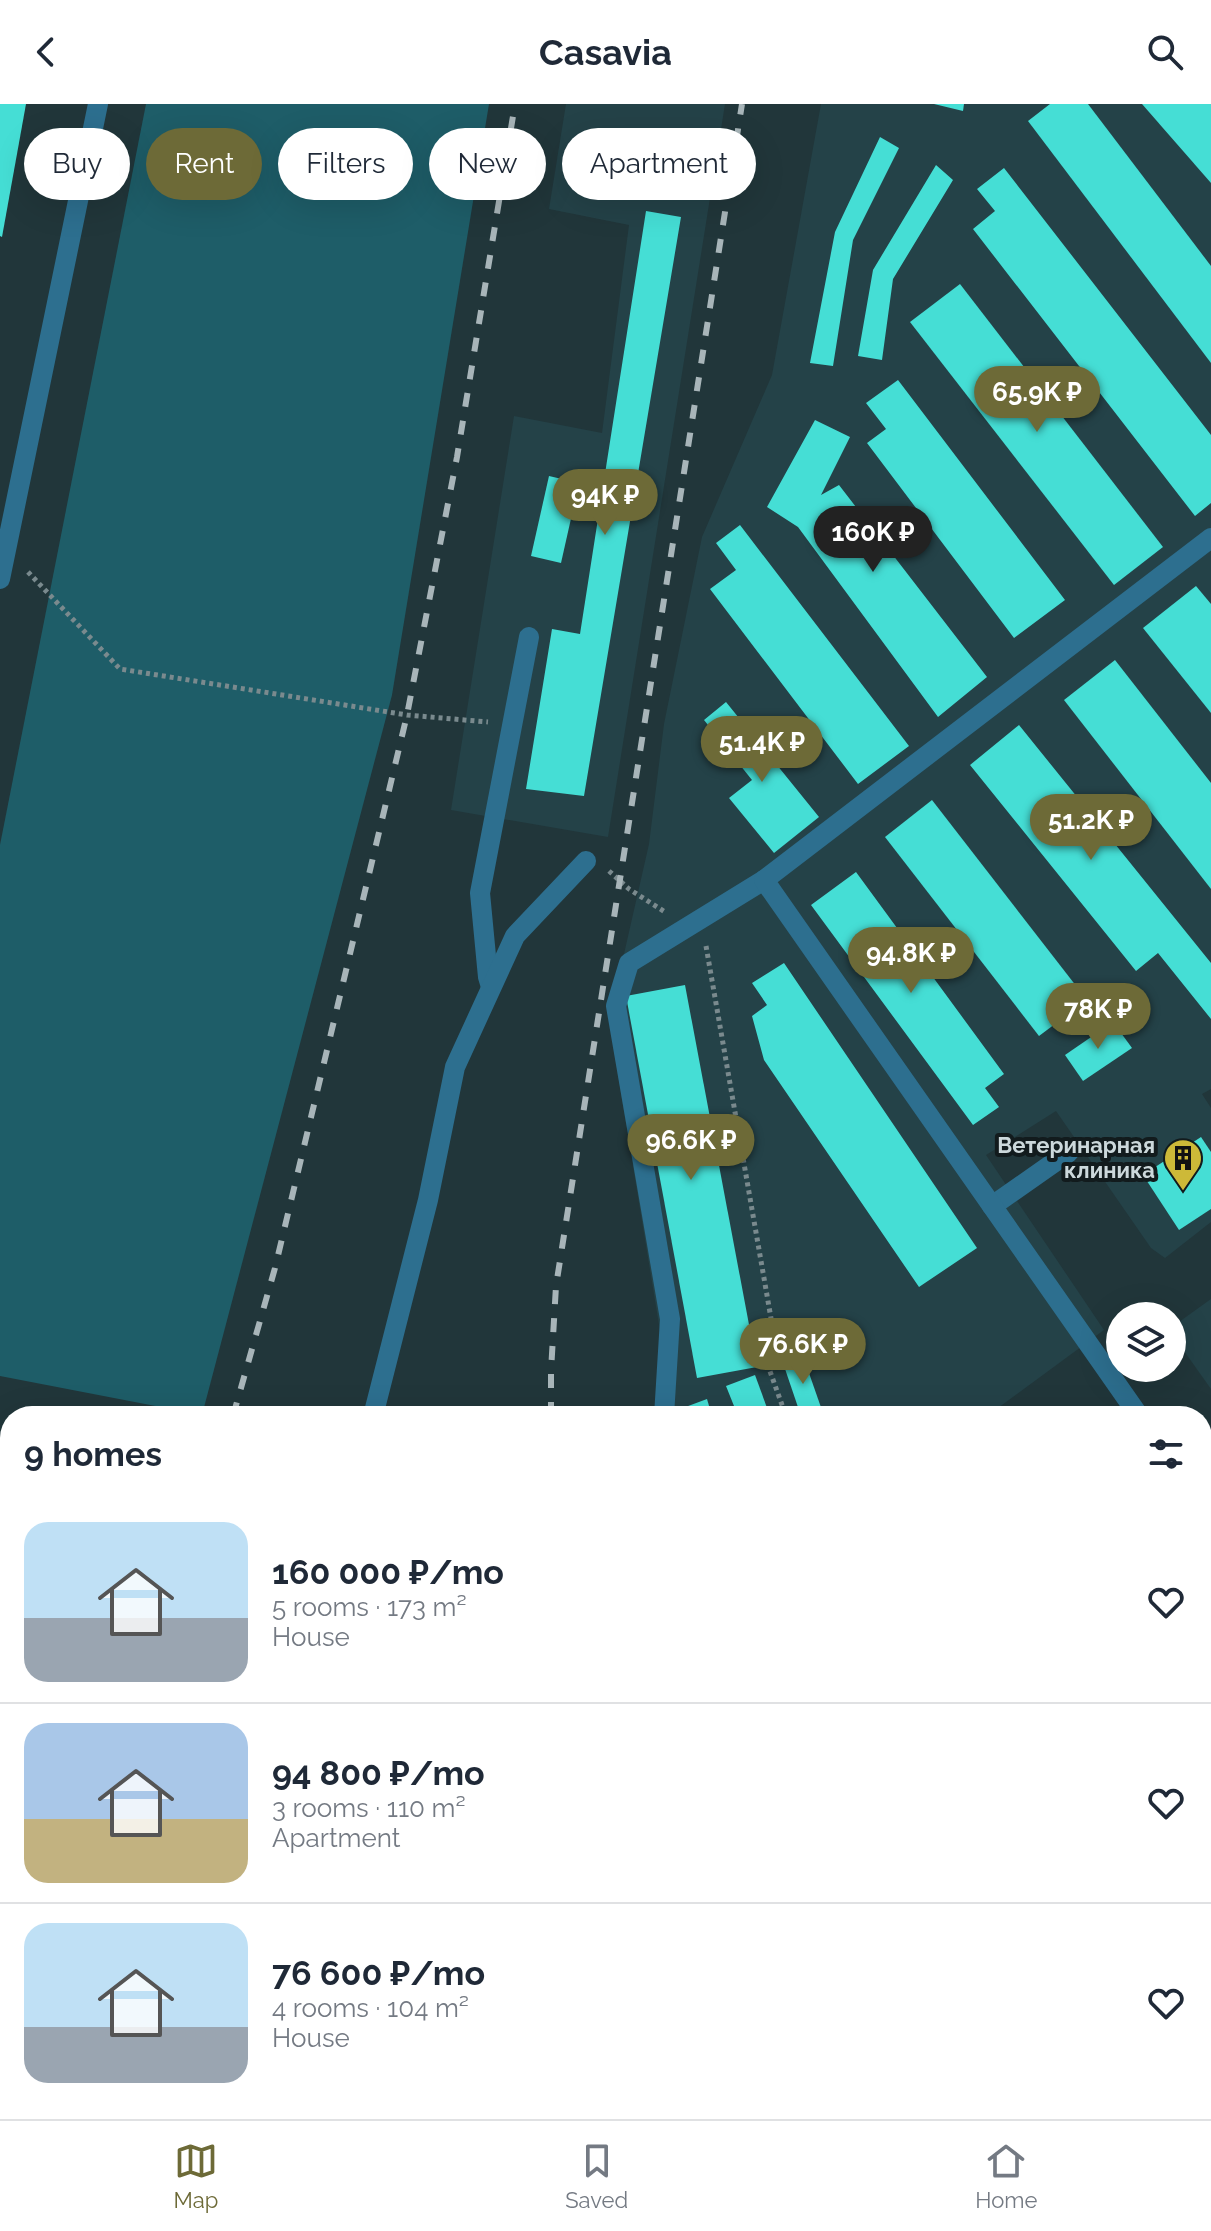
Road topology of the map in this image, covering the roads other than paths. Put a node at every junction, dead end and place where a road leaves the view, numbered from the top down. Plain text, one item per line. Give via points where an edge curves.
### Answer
1 (98, 104) edge
2 (1211, 538) edge
3 (3, 547) edge
4 (0, 579) edge
5 (529, 637) dead end
6 (586, 861) road end
7 (764, 880) junction
8 (491, 987) junction
9 (1069, 1152) dead end
10 (992, 1206) junction
11 (376, 1406) edge
12 (665, 1406) edge
13 (1132, 1406) edge

1 - 3 street
2 - 7 street
3 - 4 street
5 - 8 street via 480,893
6 - 8 street via 515,936
7 - 10 street
7 - 12 street via 629,963 616,1006 670,1319
8 - 11 street via 455,1067 428,1200
9 - 10 street
10 - 13 street

